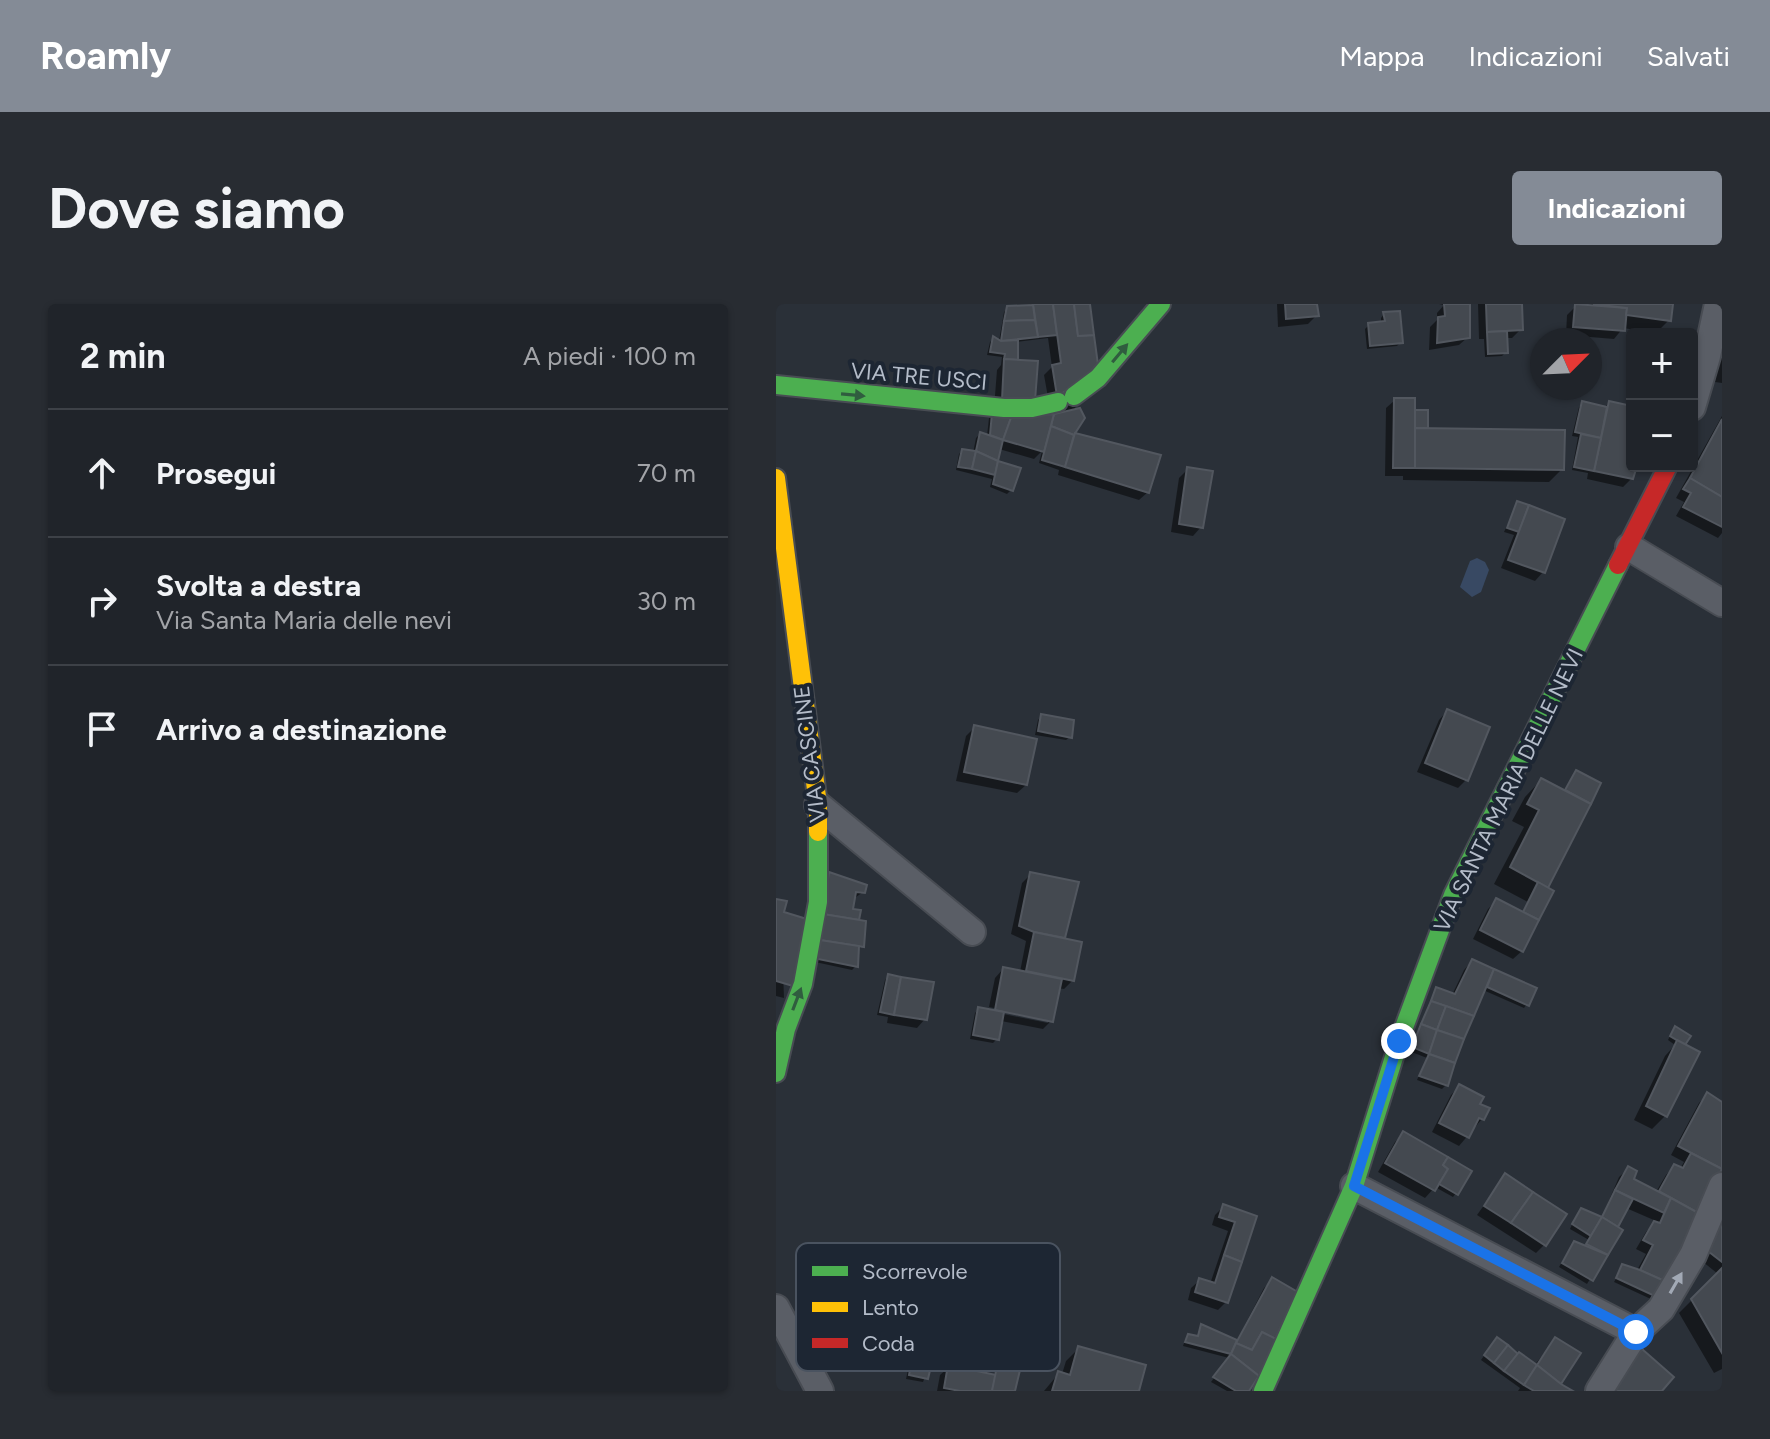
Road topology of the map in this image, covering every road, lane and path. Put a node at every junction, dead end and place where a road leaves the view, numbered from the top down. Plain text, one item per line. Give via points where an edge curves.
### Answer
1 (1161, 304) edge
2 (1718, 304) edge
3 (776, 385) edge
4 (1694, 400) edge
5 (1665, 472) edge
6 (776, 478) edge
7 (1629, 547) junction
8 (1722, 603) edge
9 (818, 805) junction
10 (972, 932) dead end
11 (776, 1073) edge
12 (1354, 1186) junction
13 (1722, 1186) edge
14 (776, 1308) edge
15 (1636, 1332) junction
16 (796, 1346) edge
17 (809, 1371) edge
18 (820, 1391) edge
19 (1263, 1391) edge
20 (1599, 1391) edge

3 -> 1 street, VIA TRE USCI via 1010,408 1047,406 1098,378
2 - 4 street
5 - 7 street, VIA SANTA MARIA DELLE NEVI
6 - 9 street, VIA CASCINE
7 - 8 street
7 - 12 street, VIA SANTA MARIA DELLE NEVI via 1453,895 1399,1041
9 - 10 street
11 -> 9 street, VIA CASCINE via 811,950 818,902
12 - 15 street
12 - 19 street, VIA SANTA MARIA DELLE NEVI
15 -> 13 street via 1661,1309 1693,1255
14 - 16 street
15 - 20 street
17 - 18 street

